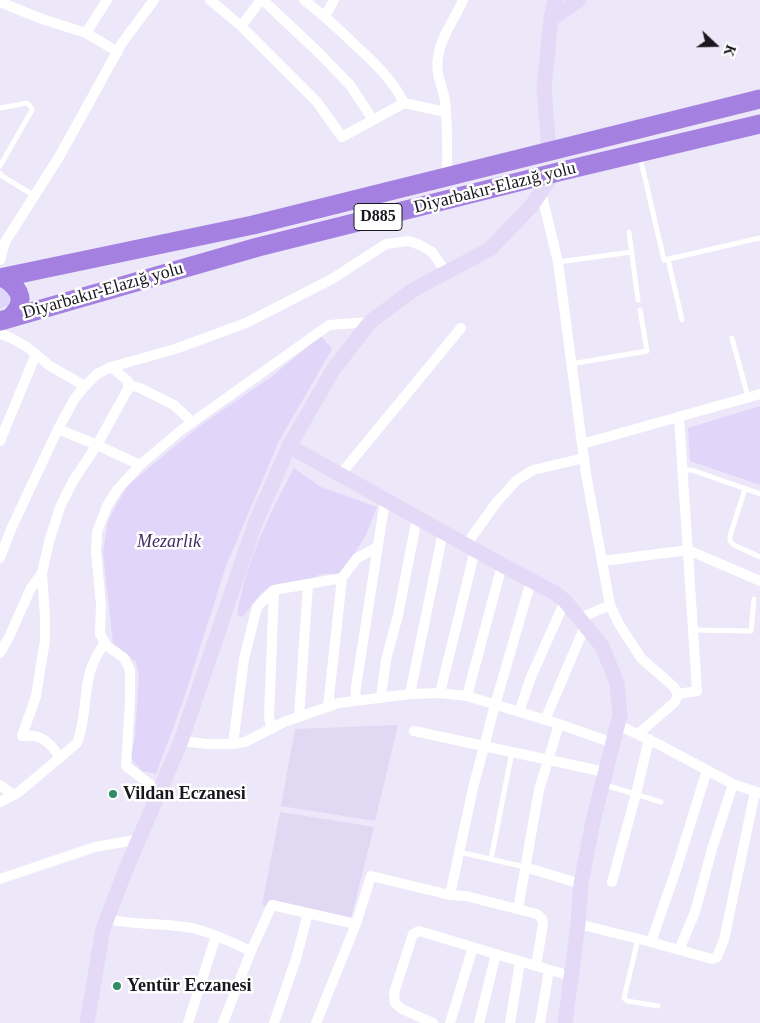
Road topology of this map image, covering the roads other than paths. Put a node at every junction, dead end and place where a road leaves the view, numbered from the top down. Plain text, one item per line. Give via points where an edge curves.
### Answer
1 (107, 0) edge
2 (154, 0) edge
3 (210, 0) edge
4 (262, 0) edge
5 (304, 0) edge
6 (334, 0) edge
7 (463, 0) edge
8 (555, 0) edge
9 (579, 0) edge
10 (0, 2) edge
11 (325, 16) junction
12 (551, 19) junction
13 (241, 26) junction
14 (86, 33) junction
15 (118, 52) junction
16 (760, 99) edge
17 (404, 103) junction
18 (0, 108) edge
19 (446, 112) junction
20 (373, 120) junction
21 (760, 124) edge
22 (548, 151) junction
23 (639, 153) junction
24 (0, 166) edge
25 (0, 173) edge
26 (554, 173) junction
27 (447, 176) junction
28 (541, 192) junction
29 (35, 196) junction
30 (629, 232) dead end
31 (760, 238) edge
32 (632, 252) junction
33 (668, 259) junction
34 (558, 262) junction
35 (1, 272) edge
36 (446, 272) junction
37 (638, 300) dead end
38 (640, 310) dead end
39 (682, 320) dead end
40 (370, 322) junction
41 (3, 325) edge
42 (461, 328) dead end
43 (732, 338) dead end
44 (36, 354) junction
45 (571, 364) junction
46 (111, 367) junction
47 (128, 385) junction
48 (84, 386) junction
49 (760, 394) edge
50 (748, 397) junction
51 (679, 417) junction
52 (192, 422) junction
53 (58, 429) junction
54 (0, 441) edge
55 (582, 444) junction
56 (97, 445) junction
57 (289, 446) junction
58 (584, 458) junction
59 (140, 465) junction
60 (682, 470) junction
61 (340, 475) junction
62 (745, 489) junction
63 (760, 494) edge
64 (384, 507) dead end
65 (417, 518) junction
66 (443, 532) junction
67 (378, 547) junction
68 (470, 548) junction
69 (688, 550) junction
70 (760, 557) edge
71 (0, 558) edge
72 (603, 561) junction
73 (502, 566) junction
74 (42, 573) junction
75 (342, 578) junction
76 (531, 580) junction
77 (760, 581) edge
78 (308, 585) junction
79 (274, 590) junction
80 (754, 599) dead end
81 (565, 601) junction
82 (610, 605) junction
83 (582, 623) junction
84 (693, 630) junction
85 (105, 642) junction
86 (0, 653) edge
87 (440, 693) junction
88 (410, 694) junction
89 (678, 694) junction
90 (467, 696) junction
91 (381, 698) junction
92 (355, 701) junction
93 (495, 705) junction
94 (328, 707) junction
95 (519, 712) junction
96 (299, 717) junction
97 (545, 720) junction
98 (559, 724) junction
99 (618, 725) junction
100 (271, 729) junction
101 (414, 730) dead end
102 (638, 734) junction
103 (649, 739) junction
104 (181, 741) junction
105 (613, 743) junction
106 (233, 744) junction
107 (484, 745) junction
108 (512, 752) junction
109 (60, 758) junction
110 (548, 759) junction
111 (707, 770) junction
112 (604, 778) junction
113 (733, 784) junction
114 (0, 785) edge
115 (160, 792) junction
116 (758, 793) edge
117 (636, 794) junction
118 (14, 795) junction
119 (0, 802) edge
120 (661, 802) dead end
121 (140, 839) junction
122 (459, 852) junction
123 (491, 859) junction
124 (526, 867) junction
125 (0, 879) edge
126 (612, 882) dead end
127 (581, 884) junction
128 (450, 895) junction
129 (518, 909) junction
130 (308, 913) junction
131 (107, 919) junction
132 (356, 924) junction
133 (578, 924) junction
134 (216, 936) junction
135 (638, 939) junction
136 (651, 942) junction
137 (473, 947) junction
138 (678, 950) junction
139 (251, 951) junction
140 (496, 954) junction
141 (520, 962) junction
142 (536, 966) junction
143 (549, 970) junction
144 (571, 976) junction
145 (658, 1006) dead end
146 (419, 1020) edge
147 (88, 1023) edge
148 (188, 1023) edge
149 (223, 1023) edge
150 (274, 1023) edge
151 (316, 1023) edge
152 (434, 1023) edge
153 (450, 1023) edge
154 (479, 1023) edge
155 (510, 1023) edge
156 (540, 1023) edge
157 (565, 1023) edge

1 - 14 street
2 - 15 street
3 - 13 street
4 - 13 street
4 - 20 street via 350,85
5 - 11 street
6 - 11 street
7 - 19 street via 438,56 438,78
8 - 12 street
9 - 12 street
10 - 14 street
11 - 17 street via 375,63
12 - 22 street via 544,88
13 - 20 street via 317,102 342,137
14 - 15 street
15 - 29 street
16 - 22 highway, Diyarbakır-Elazığ yolu / D885
17 - 19 street
17 - 20 street
18 - 24 lane via 27,104 32,110
19 - 27 street
21 - 23 highway, Diyarbakır-Elazığ yolu / D885
22 - 27 highway, Diyarbakır-Elazığ yolu / D885
23 - 26 highway, Diyarbakır-Elazığ yolu / D885
23 - 33 lane via 664,260
25 - 29 lane
26 - 28 street
26 - 41 highway, Diyarbakır-Elazığ yolu / D885 via 258,247
27 - 35 highway, Diyarbakır-Elazığ yolu / D885 via 253,225
28 - 34 street
28 - 36 street via 490,249
29 - 35 street via 5,242
30 - 32 lane
31 - 33 lane
32 - 34 lane
32 - 37 lane
33 - 39 lane
34 - 45 street
35 - 41 highway via 20,294 19,307
36 - 40 street via 413,290
36 - 46 street via 432,252 420,245 409,241 386,244 332,280 246,323 175,349
38 - 45 lane via 647,351
40 - 52 street via 329,326
40 - 57 street via 333,370
41 - 44 street via 18,342
42 - 61 street
43 - 50 lane
44 - 48 street
44 - 54 street
45 - 55 street
46 - 47 street via 125,378
46 - 48 street
47 - 52 street via 174,405
47 - 56 street
48 - 53 street
49 - 50 street
50 - 51 street
51 - 55 street
51 - 60 street
52 - 59 street
53 - 56 street
53 - 71 street
55 - 58 street
56 - 59 street
56 - 74 street via 60,507
57 - 61 street
57 - 104 street via 255,524
58 - 68 street via 533,470 517,480 496,503
58 - 72 street
59 - 85 street via 117,490 97,532 100,634
60 - 62 lane via 692,470
60 - 69 street
61 - 65 street
62 - 63 lane
62 - 70 lane via 730,538 734,545
64 - 67 street
65 - 66 street
65 - 91 street via 386,660
66 - 68 street
66 - 88 street
67 - 75 street via 357,558
67 - 92 street
68 - 73 street
68 - 87 street
69 - 72 street
69 - 77 street
69 - 84 street
72 - 82 street
73 - 76 street
73 - 90 street
74 - 86 street via 31,588
74 - 109 street via 45,640 36,696 22,736 46,741
75 - 78 street
75 - 94 street
76 - 81 street
76 - 93 street
78 - 79 street
78 - 96 street
79 - 100 street
79 - 106 street via 257,607 252,621
80 - 84 lane via 751,631
81 - 83 street
81 - 95 street
82 - 83 street via 584,616
82 - 89 street via 641,658
83 - 97 street
83 - 99 street via 602,646 617,683
84 - 89 street via 697,691
85 - 109 street via 96,655 88,679 81,734 77,743
85 - 115 street via 124,658 130,670 126,766
87 - 88 street
87 - 90 street
88 - 91 street
89 - 102 street via 675,702
90 - 93 street
91 - 92 street
92 - 94 street
93 - 95 street
93 - 107 street
94 - 96 street
95 - 97 street
96 - 100 street
97 - 98 street
98 - 105 street
98 - 110 street
99 - 102 street
99 - 105 street
100 - 106 street via 246,742
101 - 107 street
102 - 103 street
103 - 111 street
103 - 117 street
104 - 106 street
104 - 115 street
105 - 112 street
107 - 108 street
107 - 122 street
108 - 110 street
108 - 123 lane
109 - 118 street
110 - 112 street
110 - 124 street via 539,790
111 - 113 street
111 - 136 street
112 - 117 lane
112 - 127 street
113 - 116 street
113 - 138 street via 695,912
114 - 118 street
115 - 121 street
116 - 138 street via 724,940 717,957 712,959
117 - 120 lane
117 - 126 street
118 - 119 street
121 - 125 street via 95,847
121 - 131 street
122 - 123 lane
122 - 128 street
123 - 124 lane
124 - 127 street
124 - 129 street
127 - 133 street
128 - 129 street
128 - 132 street via 371,876
129 - 142 street via 537,914 543,922
130 - 132 street
130 - 139 street via 272,905
130 - 150 street
131 - 134 street via 163,924
131 - 147 street
132 - 151 street
133 - 135 street
133 - 144 street
134 - 139 street
134 - 148 street
135 - 136 street
135 - 145 lane via 624,998
136 - 138 street
137 - 140 street
137 - 146 street via 419,930 414,934 394,993 395,1003
137 - 153 street
139 - 149 street
140 - 141 street
140 - 154 street
141 - 142 street
141 - 155 street
142 - 143 street
143 - 144 street
143 - 156 street
144 - 157 street
146 - 152 street

